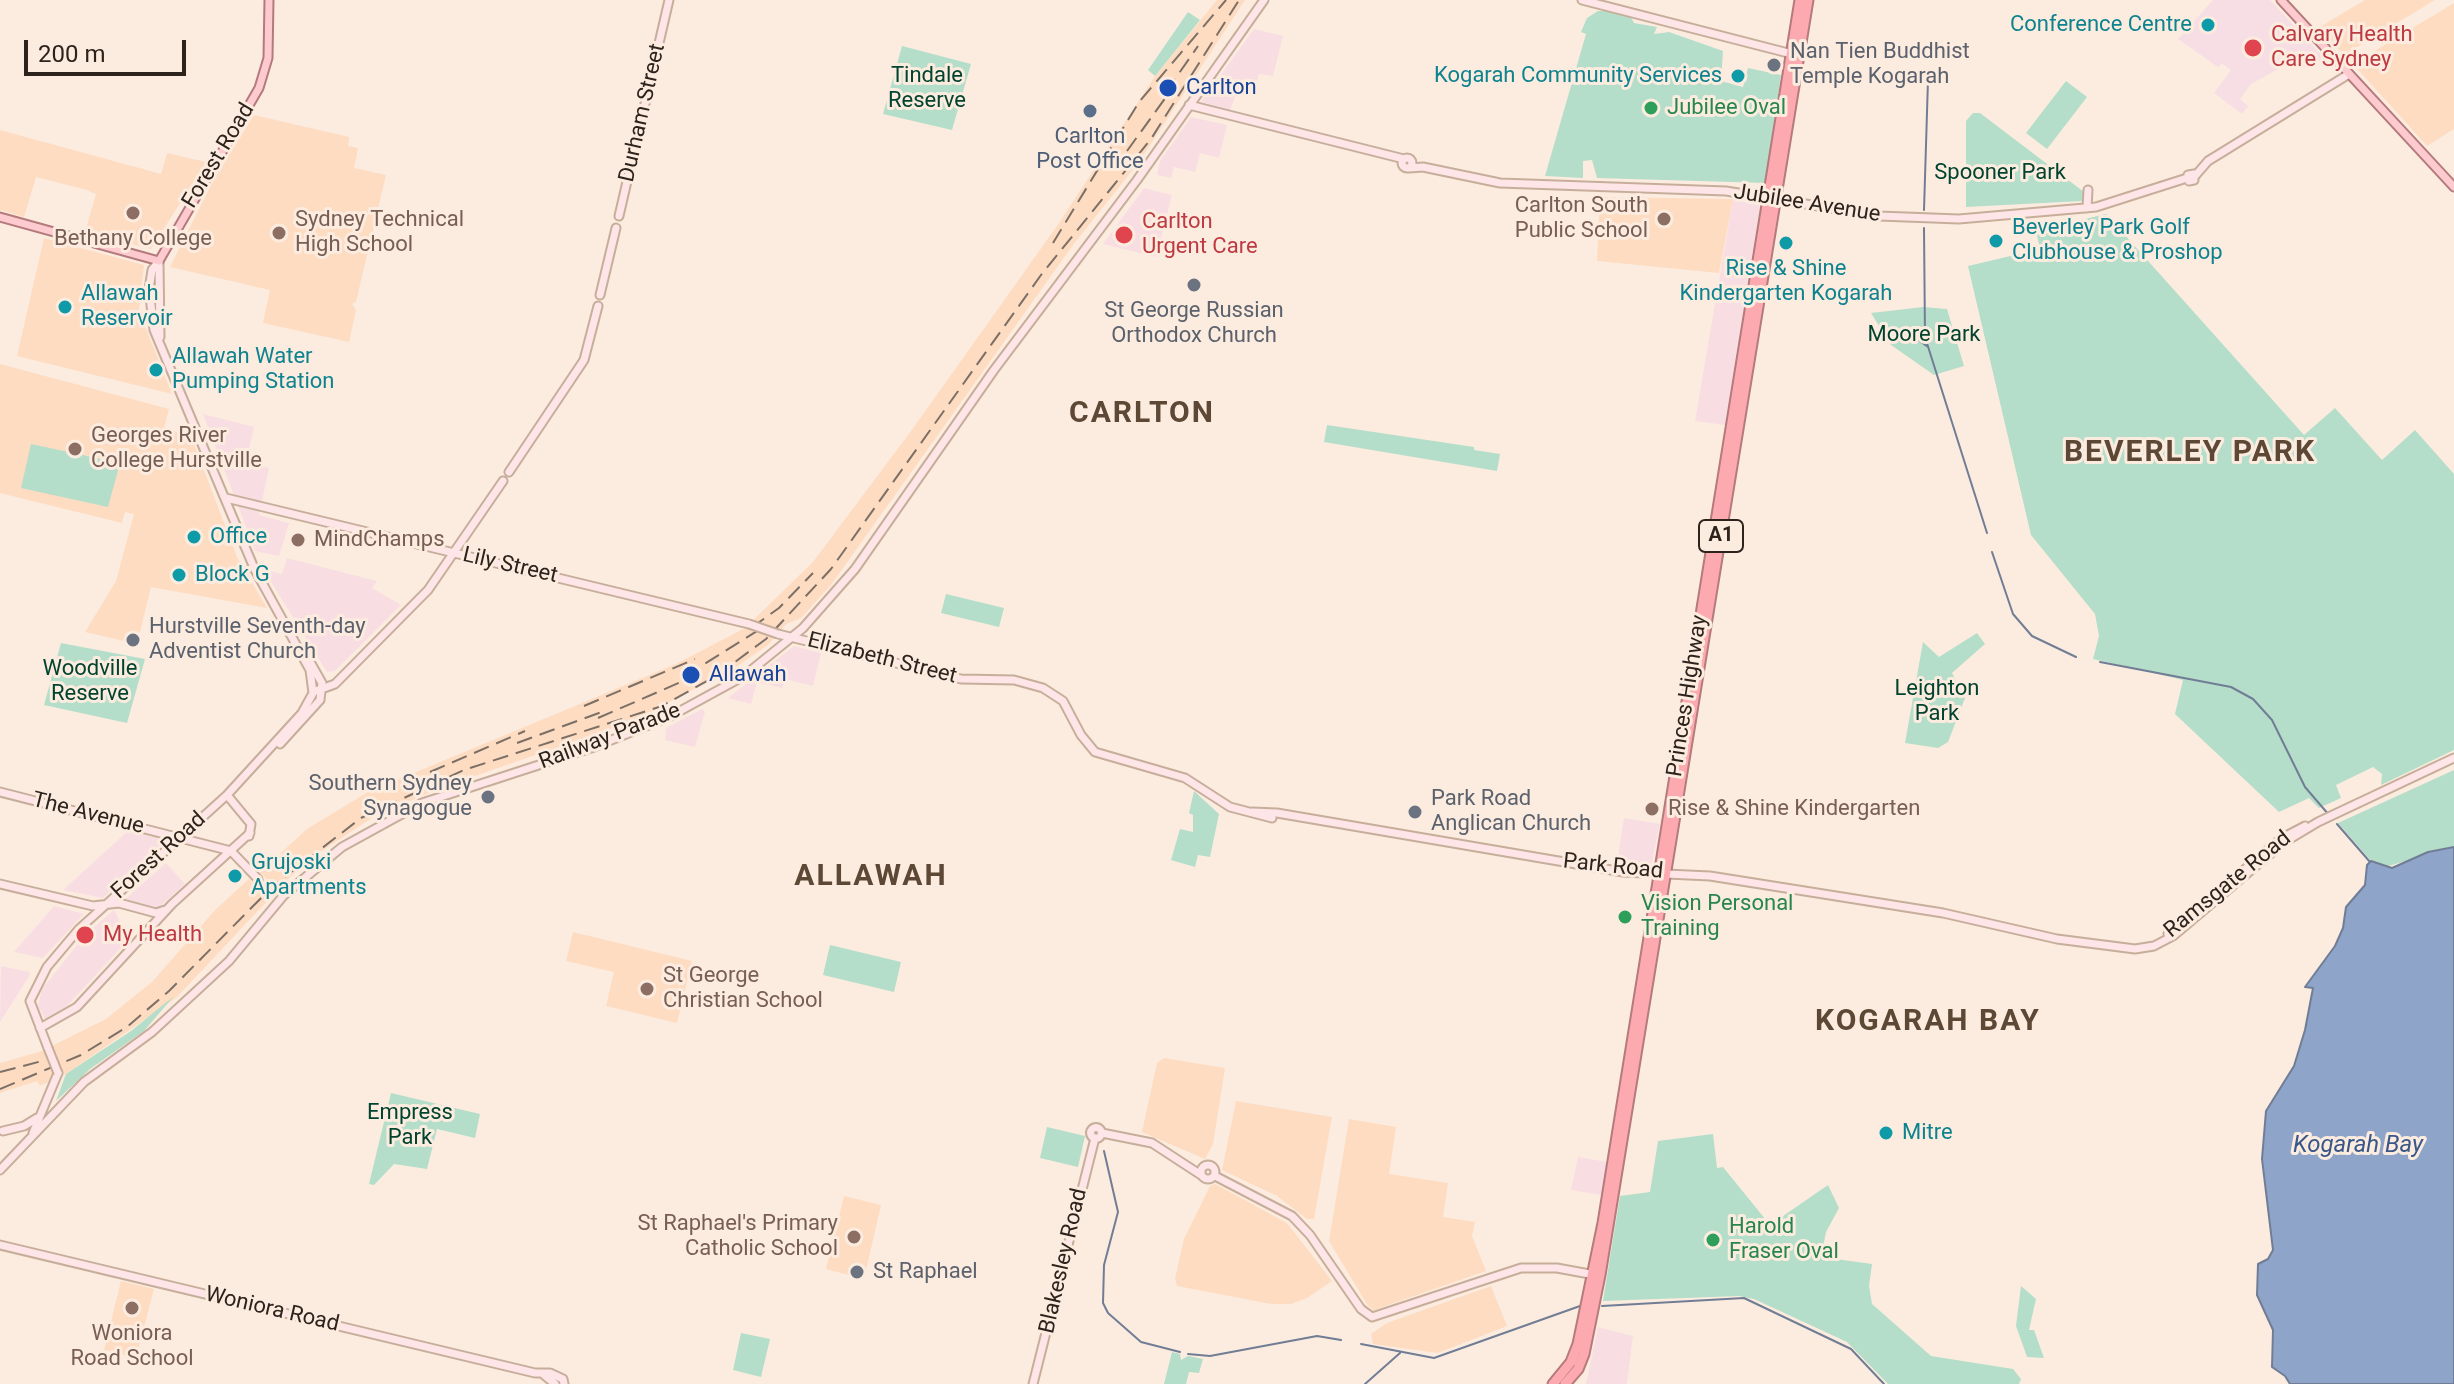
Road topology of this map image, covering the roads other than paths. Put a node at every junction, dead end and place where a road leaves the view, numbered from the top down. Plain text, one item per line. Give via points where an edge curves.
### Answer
1 (269, 0) edge
2 (1264, 0) edge
3 (1582, 0) edge
4 (1800, 0) edge
5 (1808, 0) edge
6 (2281, 0) edge
7 (670, 3) edge
8 (1792, 54) junction
9 (2349, 74) junction
10 (1189, 105) junction
11 (2454, 187) edge
12 (2088, 190) dead end
13 (1772, 197) junction
14 (2087, 208) junction
15 (0, 217) edge
16 (159, 261) junction
17 (226, 498) junction
18 (454, 553) junction
19 (792, 637) junction
20 (318, 688) junction
21 (1063, 701) joint
22 (2454, 758) edge
23 (236, 786) junction
24 (0, 792) edge
25 (227, 795) junction
26 (237, 806) junction
27 (250, 833) junction
28 (182, 837) junction
29 (213, 847) junction
30 (231, 851) junction
31 (243, 864) junction
32 (213, 867) junction
33 (1662, 875) junction
34 (258, 879) tunnel mouth
35 (0, 884) edge
36 (172, 904) junction
37 (105, 905) junction
38 (2154, 946) joint
39 (58, 1019) junction
40 (40, 1028) junction
41 (48, 1048) junction
42 (58, 1073) junction
43 (54, 1112) junction
44 (37, 1118) junction
45 (3, 1131) dead end
46 (32, 1135) junction
47 (1183, 1161) junction
48 (1205, 1166) junction
49 (0, 1170) edge
50 (1201, 1175) junction
51 (1215, 1176) junction
52 (0, 1245) edge
53 (1596, 1275) junction
54 (558, 1382) edge
55 (1033, 1384) edge
56 (1553, 1384) edge
57 (1565, 1384) edge

1 - 16 main road, Forest Road via 269,48 259,88
2 - 10 street, Railway Parade
3 - 8 street
4 - 8 highway, Princes Highway / A1
5 - 13 highway, Princes Highway / A1
6 - 9 main road
7 - 18 street, Durham Street via 619,216 612,221 616,228 600,295 604,302 598,306 584,360 509,472 501,474 503,481
8 - 13 highway, Princes Highway / A1
9 - 11 main road
9 - 14 street, Jubilee Avenue via 2208,161 2191,177
10 - 13 street, Jubilee Avenue via 1500,183
10 - 19 street, Railway Parade via 855,569
12 - 14 street
13 - 14 street, Jubilee Avenue via 1879,216 1959,219
13 - 33 highway, Princes Highway / A1
15 - 16 main road
16 - 17 street, Forest Road via 152,270 148,304
17 - 18 street, Lily Street
17 - 20 street, Forest Road via 254,568
18 - 19 street, Lily Street, bridge
18 - 20 street via 428,590 341,678
19 - 21 street, Elizabeth Street via 961,679 1023,682
19 - 43 street, Railway Parade via 744,676 669,717 449,793 382,822 329,856 276,897 229,961
20 - 23 street, Forest Road
21 - 33 street, Park Road via 1095,752 1185,778 1230,807
22 - 38 street, Ramsgate Road via 2283,843 2173,936
23 - 25 street, Forest Road
23 - 26 street
24 - 28 street, The Avenue
25 - 26 street
25 - 28 street, Forest Road
26 - 27 street via 251,824
27 - 30 street
27 - 31 street via 240,851
28 - 29 street, The Avenue
28 - 37 street, Forest Road
29 - 30 street, The Avenue
29 - 32 street via 218,858
30 - 31 street
30 - 32 street
31 - 32 street via 230,859
31 - 34 street
32 - 36 street
33 - 38 street, Park Road via 1702,875 1911,908 2086,943
33 - 53 highway, Princes Highway / A1
35 - 37 street
36 - 37 street via 156,913
36 - 39 street via 81,1003
37 - 40 street, Forest Road via 55,957 33,991 30,1001
39 - 40 street
39 - 41 street via 48,1033
40 - 41 street, Forest Road
41 - 42 street, Forest Road, bridge
42 - 43 street
42 - 44 street
43 - 46 street, Railway Parade
44 - 45 street
44 - 46 street
46 - 49 street, Railway Parade
47 - 48 street
47 - 50 street
47 - 55 street, Blakesley Road via 1152,1143 1093,1128 1095,1138
48 - 50 street
48 - 51 street via 1213,1167
50 - 51 street via 1207,1180
51 - 53 street via 1279,1207 1303,1227 1368,1316 1379,1317 1521,1268
52 - 54 street, Woniora Road via 543,1374
53 - 56 highway, Princes Highway / A1 via 1575,1355
53 - 57 highway, Princes Highway / A1 via 1584,1354

